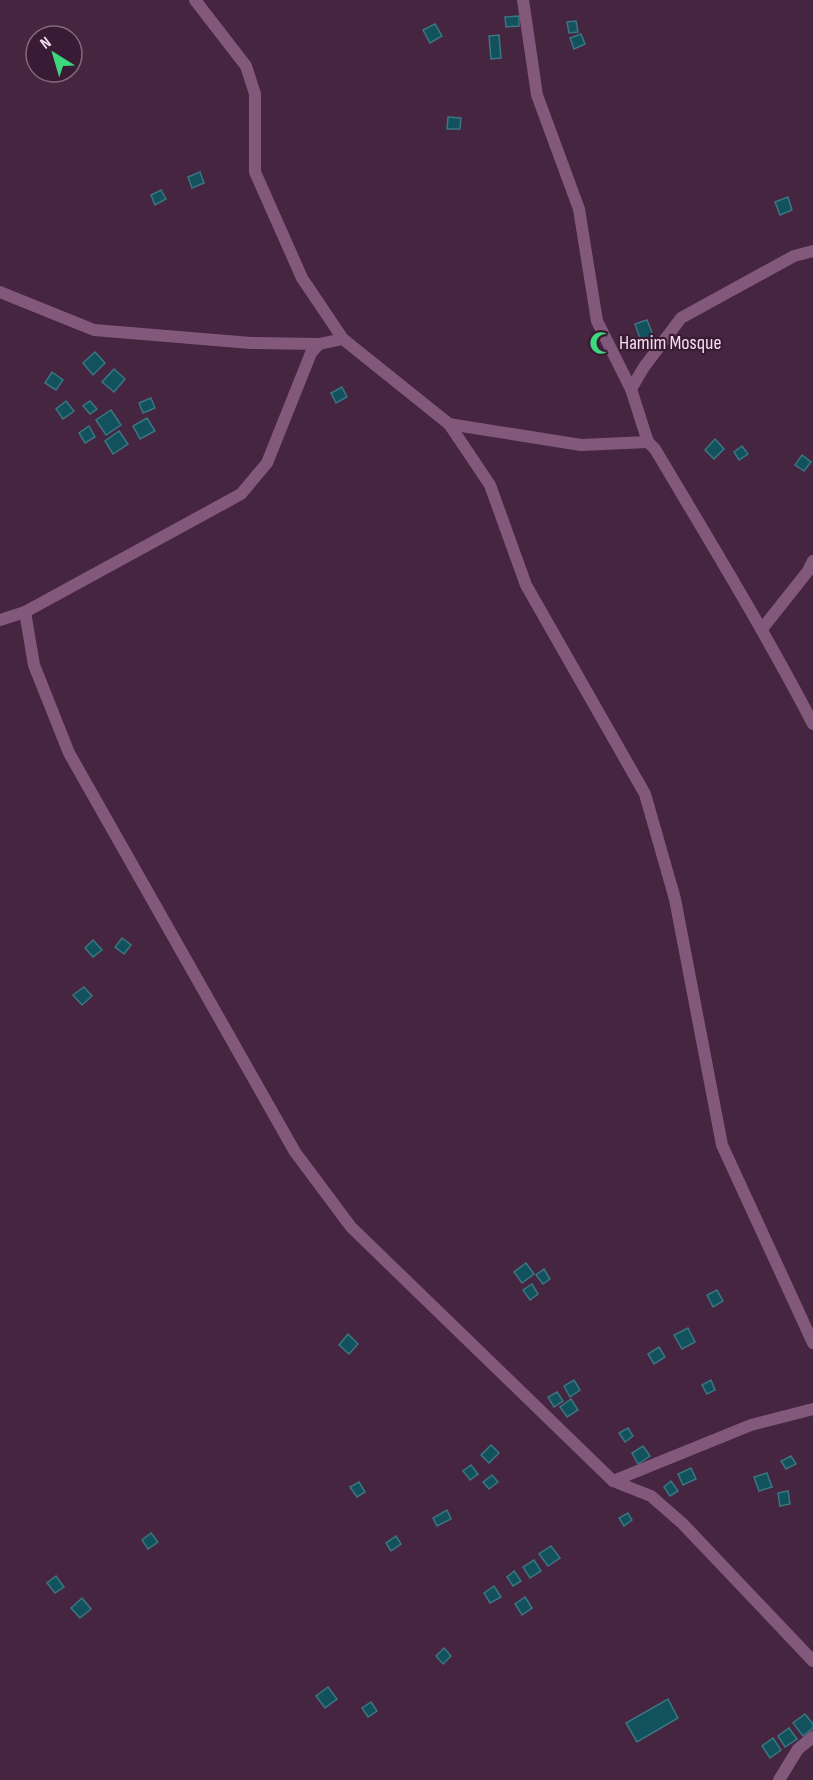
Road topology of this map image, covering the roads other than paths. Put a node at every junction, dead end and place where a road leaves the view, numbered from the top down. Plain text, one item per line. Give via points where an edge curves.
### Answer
1 (195, 0) edge
2 (523, 0) edge
3 (813, 251) edge
4 (0, 292) edge
5 (343, 339) junction
6 (319, 344) junction
7 (631, 389) junction
8 (449, 424) junction
9 (648, 442) junction
10 (813, 561) edge
11 (25, 612) junction
12 (0, 620) edge
13 (762, 629) junction
14 (813, 724) edge
15 (813, 1343) edge
16 (813, 1409) edge
17 (613, 1481) junction
18 (813, 1661) edge
19 (813, 1737) edge
20 (779, 1780) edge

1 - 5 street via 246,66 255,94 255,172 302,278
2 - 7 street via 537,95 579,208 597,321
3 - 7 street via 794,256 681,318
4 - 6 street via 94,330 251,343
5 - 6 street
5 - 8 street
6 - 11 street via 311,353 267,463 241,494
7 - 9 street
8 - 9 street via 581,445
8 - 15 street via 490,485 526,585 645,795 675,899 722,1145
9 - 13 street
10 - 13 street
11 - 12 street
11 - 17 street via 34,665 69,753 295,1152 351,1227
13 - 14 street
16 - 17 street via 751,1425
17 - 18 street via 651,1496 683,1524
19 - 20 street via 798,1749

